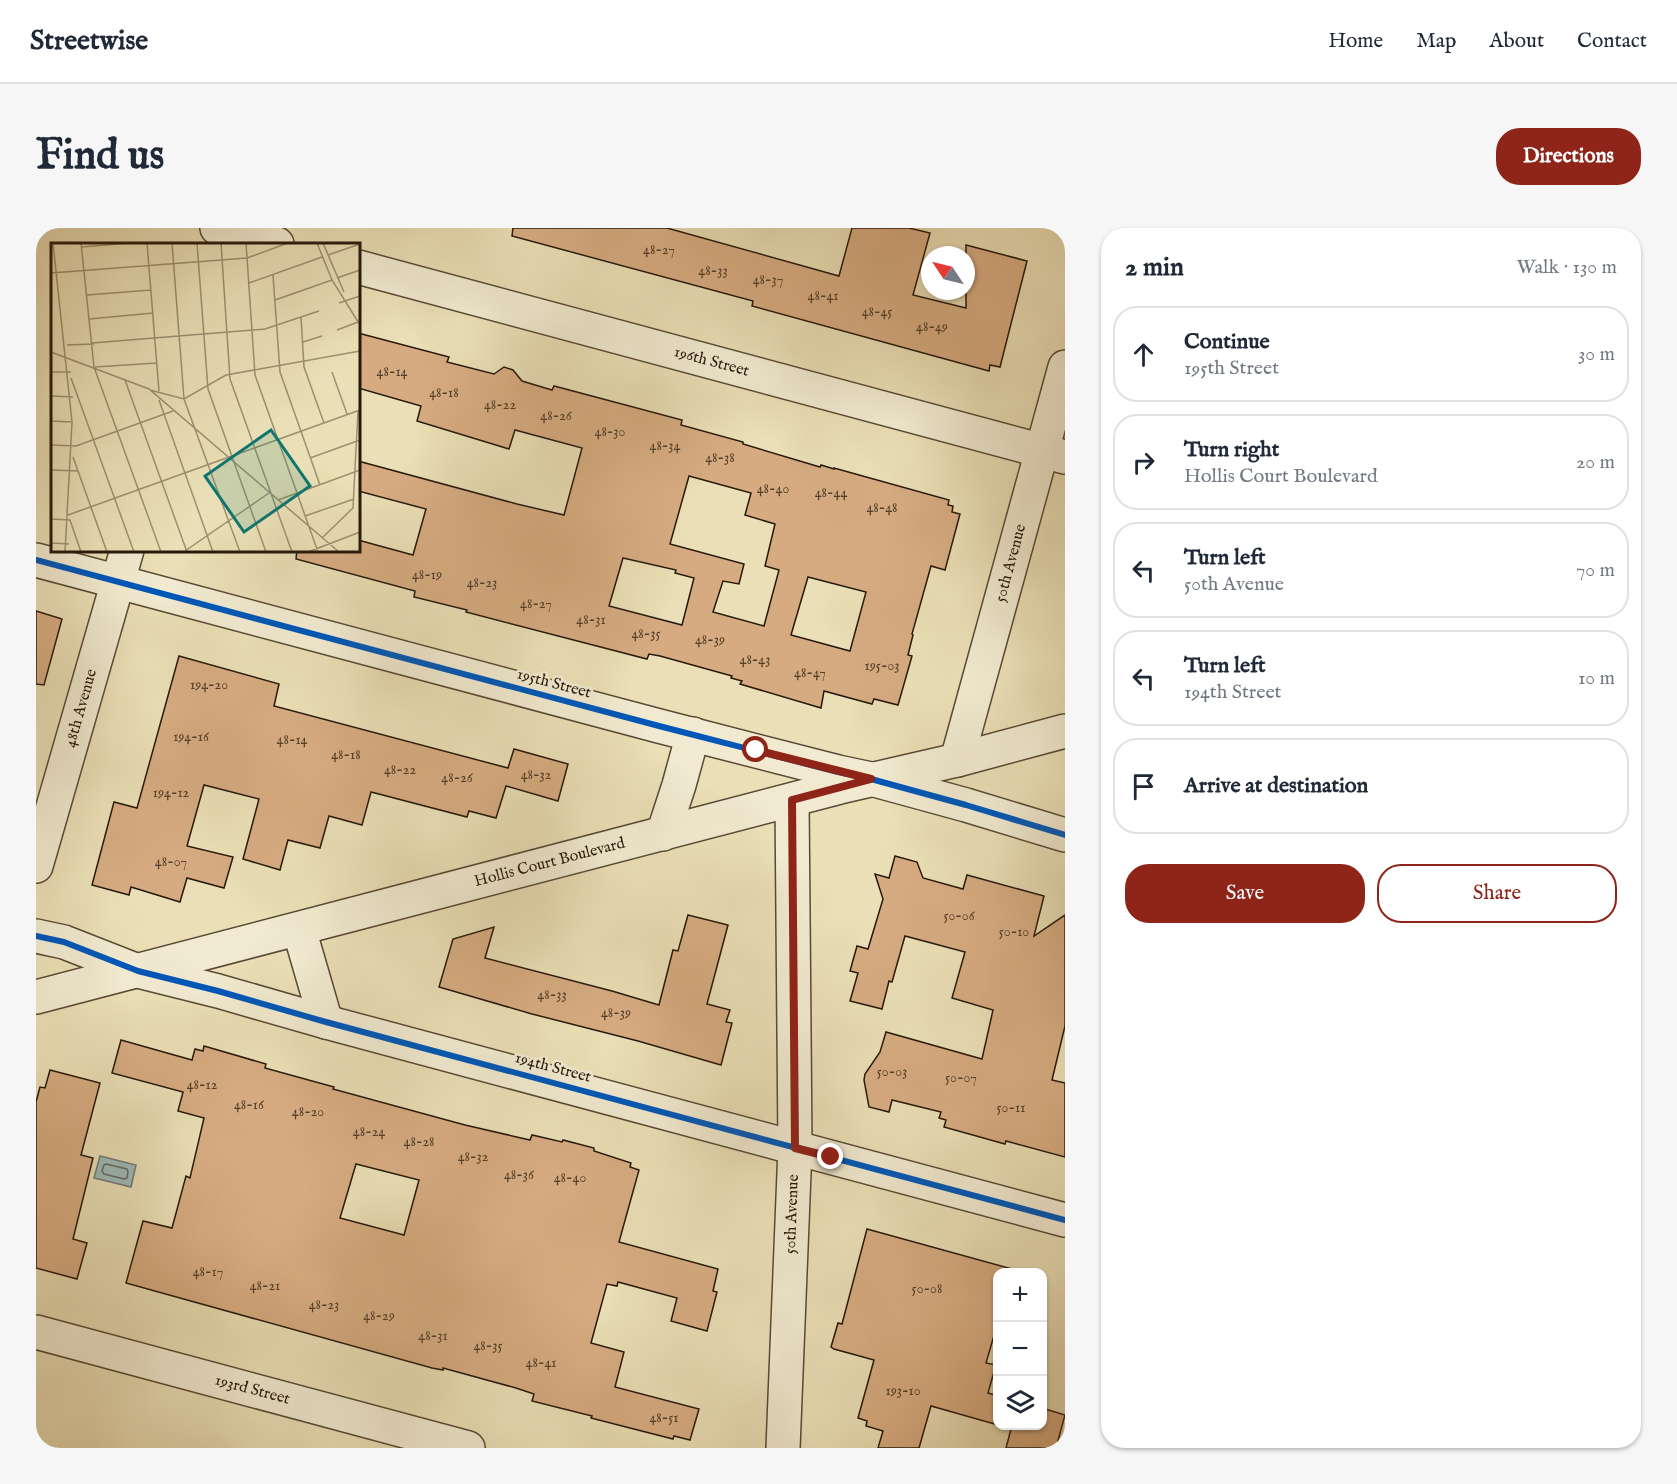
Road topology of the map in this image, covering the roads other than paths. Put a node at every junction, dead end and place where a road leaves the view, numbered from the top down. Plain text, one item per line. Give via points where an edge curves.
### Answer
1 (215, 228) edge
2 (209, 243) edge
3 (273, 243) edge
4 (360, 268) edge
5 (1065, 367) edge
6 (1054, 454) edge
7 (126, 552) edge
8 (36, 560) edge
9 (118, 583) junction
10 (1065, 731) edge
11 (693, 734) junction
12 (957, 760) junction
13 (871, 779) junction
14 (792, 800) junction
15 (663, 834) junction
16 (1065, 835) edge
17 (36, 866) edge
18 (298, 929) junction
19 (36, 936) edge
20 (138, 971) junction
21 (36, 997) edge
22 (326, 1022) junction
23 (795, 1148) junction
24 (1065, 1220) edge
25 (36, 1332) edge
26 (468, 1448) edge
27 (783, 1448) edge

1 - 2 street
1 - 3 street
4 - 6 street, 196th Street
5 - 6 street, 50th Avenue
6 - 12 street, 50th Avenue
7 - 9 street, 48th Avenue
8 - 9 street, 195th Street
9 - 11 street, 195th Street
9 - 17 street, 48th Avenue
10 - 12 street, Hollis Court Boulevard
11 - 13 street, 195th Street
11 - 15 street
12 - 13 street, Hollis Court Boulevard
13 - 14 street, Hollis Court Boulevard
13 - 16 street, 195th Street
14 - 15 street, Hollis Court Boulevard
14 - 23 street, 50th Avenue
15 - 18 street, Hollis Court Boulevard
18 - 20 street, Hollis Court Boulevard
18 - 22 street
19 - 20 street, 194th Street via 64,942
20 - 21 street, Hollis Court Boulevard
20 - 22 street, 194th Street
22 - 23 street, 194th Street
23 - 24 street, 194th Street
23 - 27 street, 50th Avenue
25 - 26 street, 193rd Street

